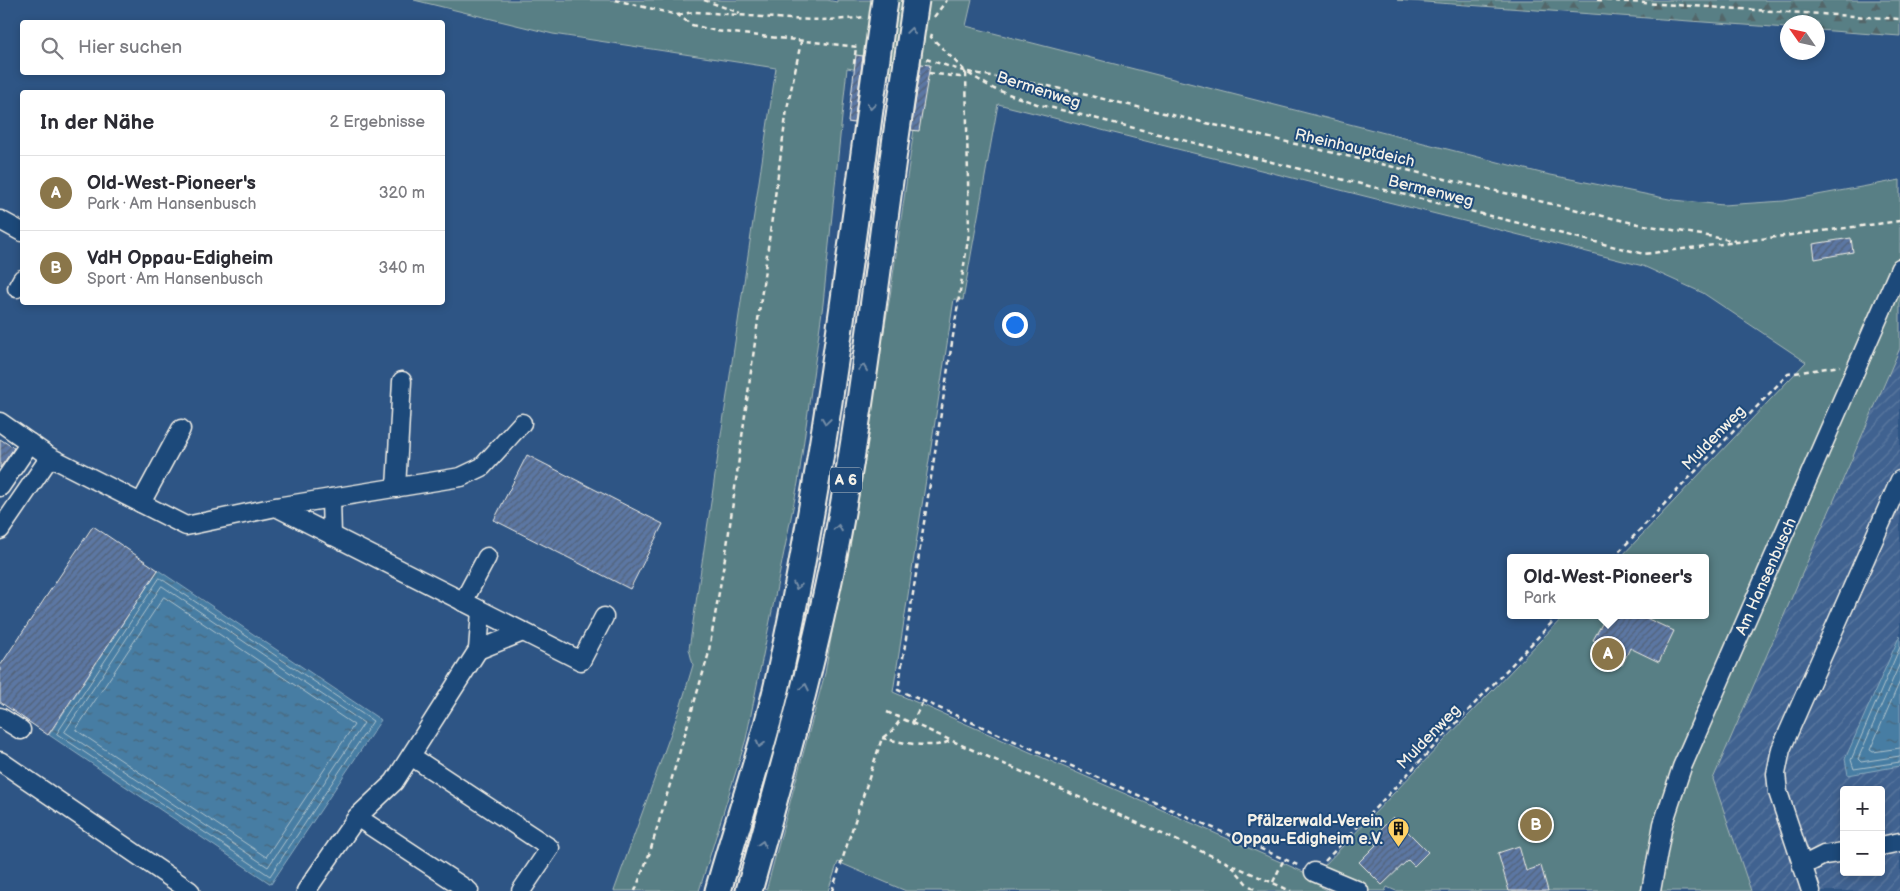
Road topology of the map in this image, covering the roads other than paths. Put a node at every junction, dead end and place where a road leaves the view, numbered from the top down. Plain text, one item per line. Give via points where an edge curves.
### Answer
1 (885, 0) edge
2 (916, 0) edge
3 (0, 220) edge
4 (20, 231) edge
5 (1900, 268) edge
6 (402, 381) dead end
7 (0, 422) edge
8 (522, 423) dead end
9 (181, 429) dead end
10 (30, 443) junction
11 (50, 457) junction
12 (1900, 480) edge
13 (0, 487) edge
14 (396, 488) junction
15 (331, 498) junction
16 (141, 503) junction
17 (276, 507) junction
18 (0, 530) edge
19 (332, 536) junction
20 (487, 558) dead end
21 (463, 602) junction
22 (481, 611) junction
23 (604, 617) dead end
24 (522, 632) junction
25 (478, 650) junction
26 (0, 717) edge
27 (21, 730) dead end
28 (410, 756) junction
29 (0, 761) edge
30 (357, 816) junction
31 (1900, 842) edge
32 (1885, 845) edge
33 (1840, 853) edge
34 (1802, 866) junction
35 (1314, 872) road end
36 (190, 891) edge
37 (306, 891) edge
38 (469, 891) edge
39 (521, 891) edge
40 (718, 891) edge
41 (749, 891) edge
42 (1359, 891) edge
43 (1651, 891) edge
44 (1811, 891) edge

1 -> 40 highway, A 6, bridge via 862,54 822,452 802,560 776,688
41 -> 2 highway, A 6, bridge via 803,697 832,566 918,67
3 - 4 street
5 - 43 street, Am Hansenbusch via 1682,767 1663,824
6 - 14 street
7 - 10 street
8 - 14 street via 482,467 461,477
9 - 16 street
10 - 11 street
10 - 13 street
11 - 16 street
11 - 18 street
12 - 34 street via 1781,750 1776,774 1778,792
14 - 15 street
15 - 17 street
15 - 19 street
16 - 17 street via 186,526
17 - 19 street
19 - 21 street
20 - 21 street
21 - 22 street
22 - 24 street
22 - 25 street
23 - 24 street via 581,661
24 - 25 street
25 - 28 street
26 - 27 street
28 - 30 street via 394,782
28 - 39 street via 550,848
29 - 36 street
30 - 37 street
30 - 38 street
31 - 32 street
33 - 34 street via 1824,855
34 - 44 street
35 - 42 street

